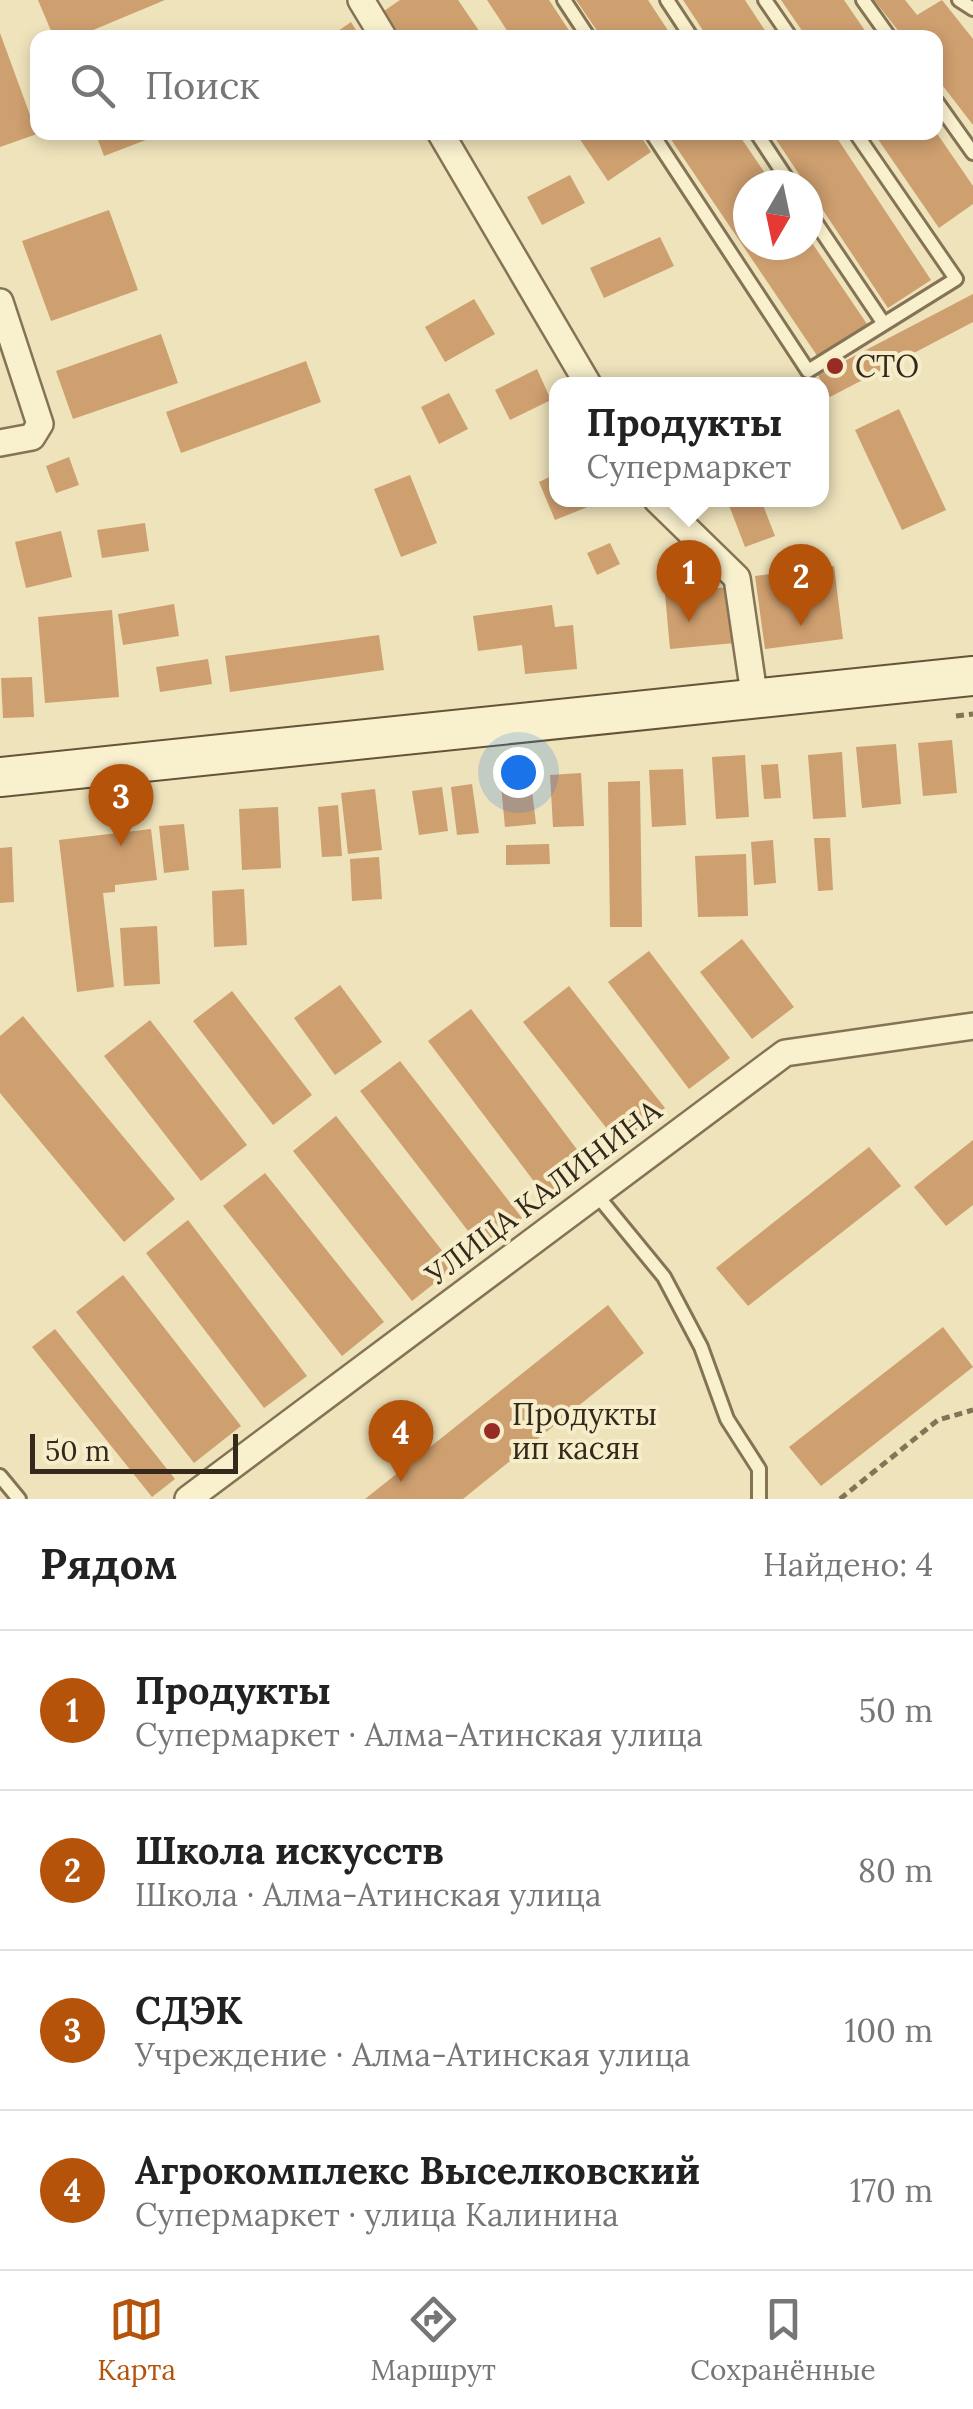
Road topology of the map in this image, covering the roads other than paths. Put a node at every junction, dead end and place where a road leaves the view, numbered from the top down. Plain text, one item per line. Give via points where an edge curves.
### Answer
1 (362, 0) edge
2 (564, 0) edge
3 (667, 0) edge
4 (765, 0) edge
5 (864, 0) edge
6 (959, 0) edge
7 (973, 9) edge
8 (379, 30) edge
9 (583, 30) edge
10 (687, 30) edge
11 (785, 30) edge
12 (885, 30) edge
13 (943, 110) edge
14 (445, 140) edge
15 (656, 140) edge
16 (761, 140) edge
17 (861, 140) edge
18 (973, 153) edge
19 (781, 170) edge
20 (823, 234) edge
21 (0, 302) edge
22 (882, 322) junction
23 (584, 377) edge
24 (0, 443) edge
25 (664, 507) edge
26 (973, 676) edge
27 (755, 700) junction
28 (0, 777) edge
29 (973, 1026) edge
30 (595, 1193) junction
31 (0, 1476) edge
32 (19, 1499) edge
33 (188, 1499) edge
34 (759, 1499) edge

1 - 8 street
2 - 9 lane
3 - 10 lane
4 - 11 lane
5 - 12 lane
6 - 7 lane
13 - 18 lane
14 - 23 street
15 - 22 lane via 808,371
16 - 19 lane
17 - 22 lane via 956,279
20 - 22 lane
21 - 24 street via 39,432
25 - 27 street via 737,578
26 - 27 main road
27 - 28 main road
29 - 30 street, УЛИЦА КАЛИНИНА via 785,1053
30 - 33 street, УЛИЦА КАЛИНИНА
30 - 34 lane via 664,1277 727,1419 759,1469
31 - 32 lane

